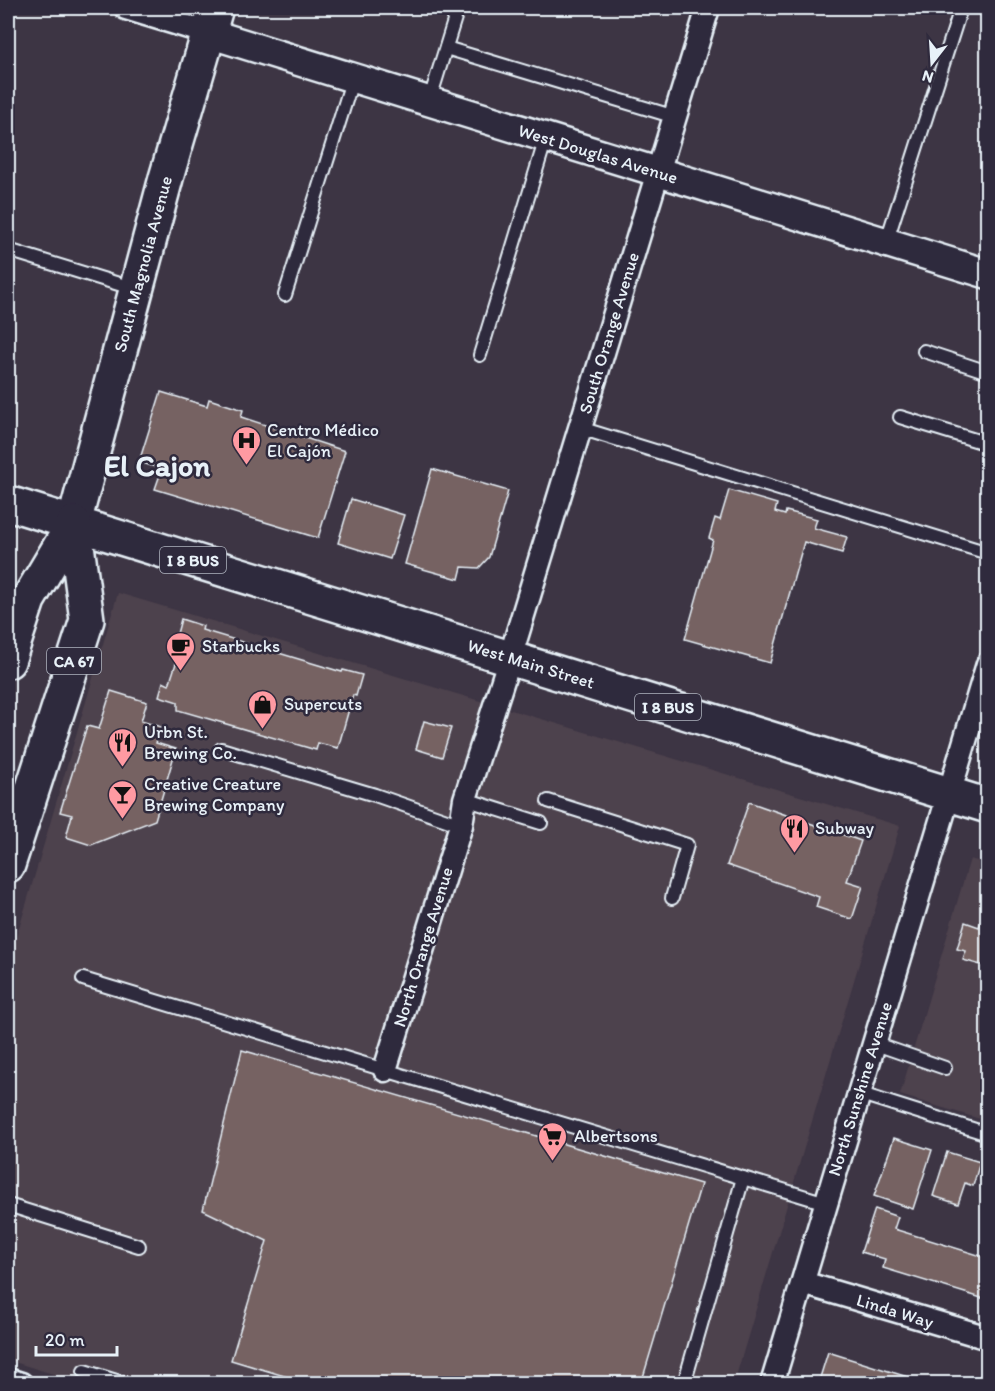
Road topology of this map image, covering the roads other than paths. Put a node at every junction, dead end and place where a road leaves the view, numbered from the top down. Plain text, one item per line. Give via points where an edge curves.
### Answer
1 (126, 8) edge
2 (458, 8) edge
3 (708, 8) edge
4 (961, 8) edge
5 (212, 20) edge
6 (446, 48) junction
7 (353, 78) junction
8 (429, 102) junction
9 (675, 117) junction
10 (546, 138) junction
11 (658, 172) junction
12 (886, 243) junction
13 (8, 250) edge
14 (987, 274) edge
15 (136, 290) junction
16 (285, 295) dead end
17 (924, 351) dead end
18 (480, 355) dead end
19 (987, 372) edge
20 (900, 417) dead end
21 (580, 428) junction
22 (987, 444) edge
23 (8, 503) edge
24 (74, 523) junction
25 (987, 553) edge
26 (510, 658) junction
27 (8, 661) edge
28 (987, 664) edge
29 (221, 749) dead end
30 (949, 794) junction
31 (465, 799) junction
32 (548, 801) dead end
33 (987, 806) edge
34 (541, 823) dead end
35 (461, 825) junction
36 (8, 865) edge
37 (672, 898) dead end
38 (83, 980) dead end
39 (873, 1043) junction
40 (945, 1068) dead end
41 (385, 1070) junction
42 (858, 1093) junction
43 (987, 1134) edge
44 (743, 1178) junction
45 (826, 1203) junction
46 (8, 1205) edge
47 (139, 1246) dead end
48 (803, 1283) junction
49 (987, 1338) edge
50 (84, 1371) dead end
51 (8, 1380) edge
52 (21, 1383) edge
53 (126, 1383) edge
54 (684, 1383) edge
55 (772, 1383) edge

1 - 5 street
2 - 6 lane
3 - 9 street, South Orange Avenue
4 - 12 lane
5 - 7 street, West Douglas Avenue
5 - 15 main road, South Magnolia Avenue
6 - 8 lane
6 - 9 lane
7 - 8 street, West Douglas Avenue
7 - 16 lane
8 - 10 street, West Douglas Avenue
9 - 11 street, South Orange Avenue
10 - 11 street, West Douglas Avenue
10 - 18 lane
11 - 12 street, West Douglas Avenue
11 - 21 street, South Orange Avenue
12 - 14 street, West Douglas Avenue
13 - 15 lane
15 - 24 main road, South Magnolia Avenue
17 - 19 lane
20 - 22 lane
21 - 25 lane
21 - 26 street, South Orange Avenue
23 - 24 main road, I 8 BUS
24 - 26 main road, West Main Street / I 8 BUS
24 - 27 main road via 28,600
24 - 36 main road, CA 67 via 87,620
26 - 30 main road, West Main Street / I 8 BUS
26 - 31 street
28 - 30 street, North Sunshine Avenue
29 - 35 lane
30 - 33 main road, West Main Street / I 8 BUS
30 - 39 street, North Sunshine Avenue
31 - 34 lane
31 - 35 street, North Orange Avenue
32 - 37 lane via 687,845
35 - 41 street, North Orange Avenue
38 - 41 lane
39 - 40 lane
39 - 42 street, North Sunshine Avenue
41 - 44 lane
42 - 43 lane
42 - 45 street, North Sunshine Avenue
44 - 45 lane
44 - 54 lane
45 - 48 street, North Sunshine Avenue
46 - 47 lane
48 - 49 street, Linda Way
48 - 55 street, North Sunshine Avenue
50 - 53 lane
51 - 52 street

